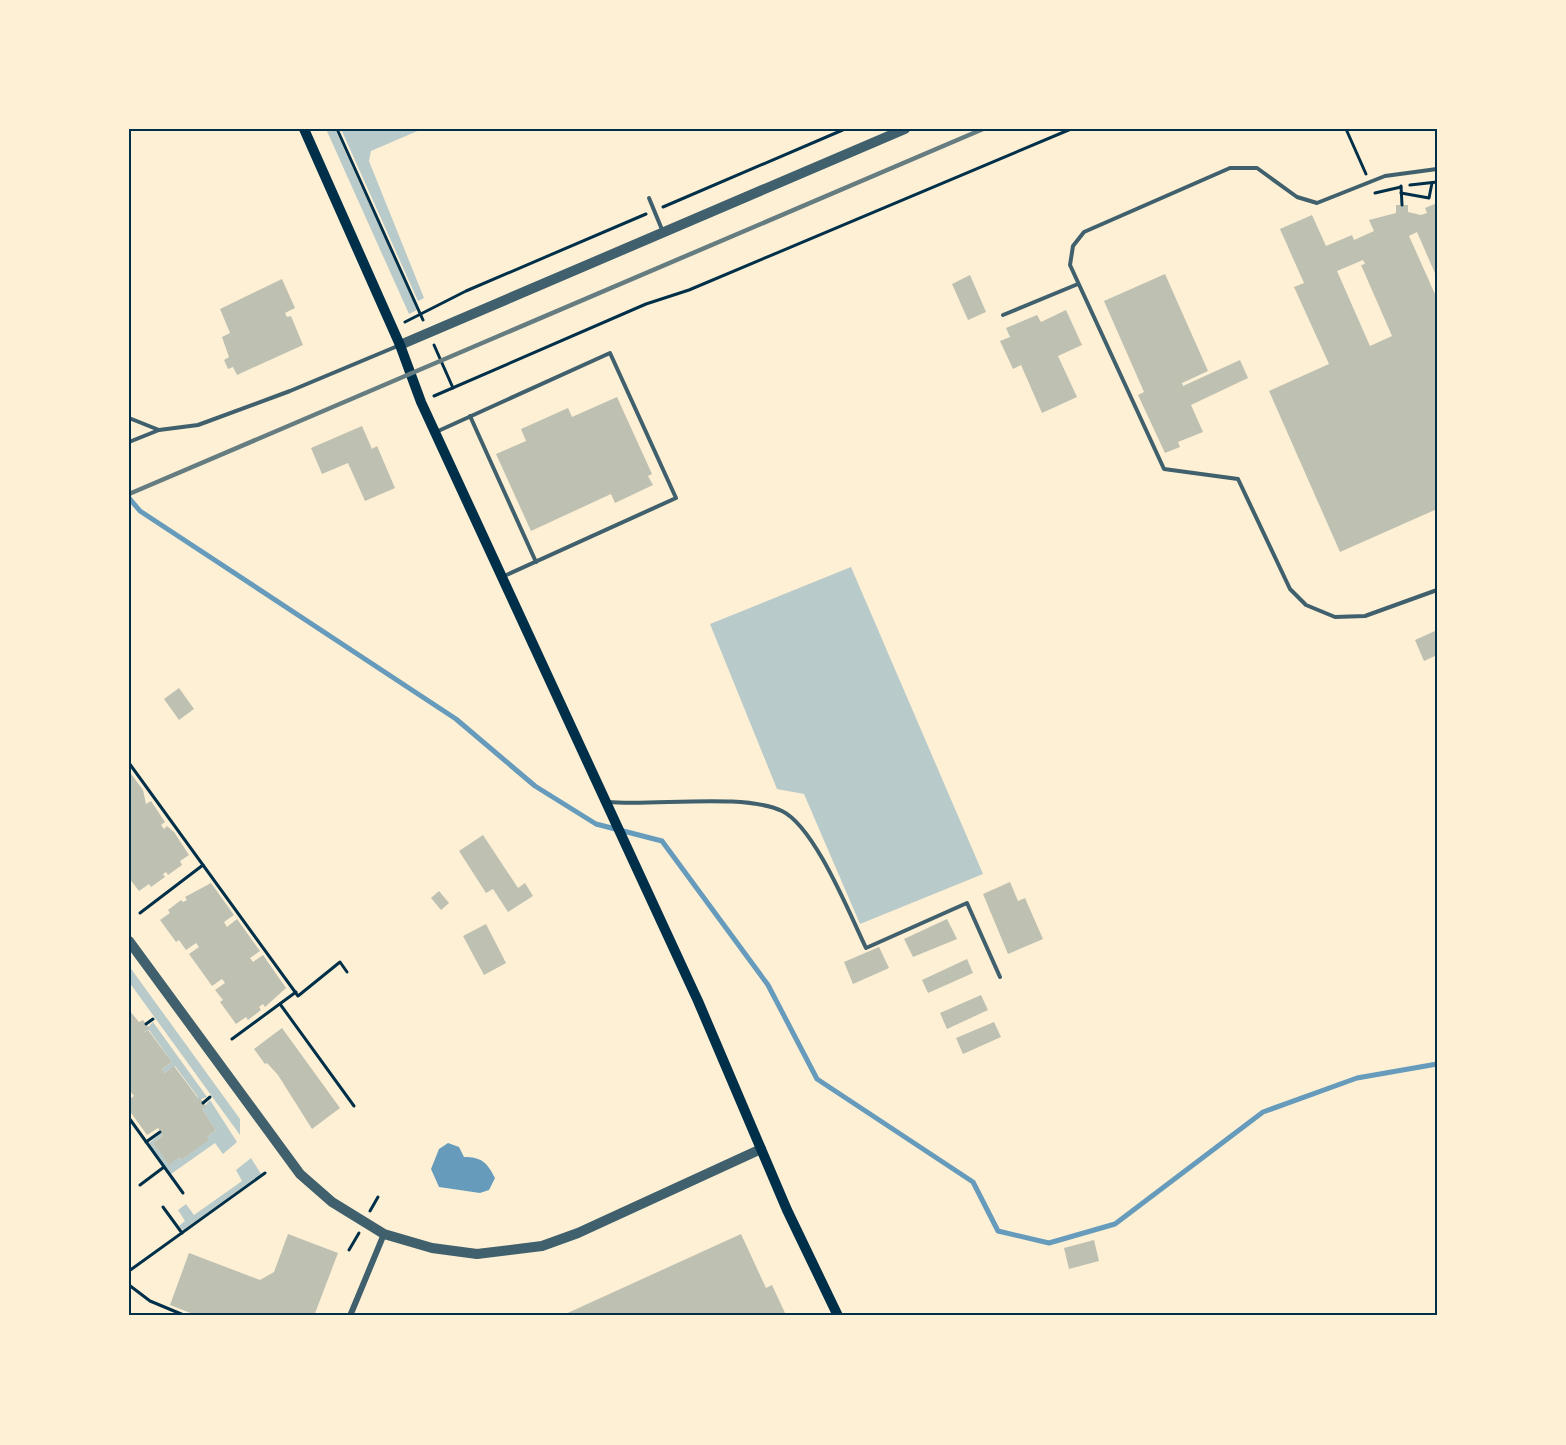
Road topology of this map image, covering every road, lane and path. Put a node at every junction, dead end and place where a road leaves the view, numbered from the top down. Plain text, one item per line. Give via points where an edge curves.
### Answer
1 (304, 129) edge
2 (337, 129) edge
3 (845, 129) edge
4 (905, 129) edge
5 (1071, 129) edge
6 (1437, 169) edge
7 (1395, 174) junction
8 (1432, 183) dead end
9 (1401, 193) junction
10 (649, 198) dead end
11 (1402, 205) dead end
12 (654, 211) junction
13 (663, 232) junction
14 (1078, 284) junction
15 (420, 314) junction
16 (1004, 315) dead end
17 (393, 328) junction
18 (429, 333) junction
19 (400, 345) junction
20 (453, 388) junction
21 (421, 402) junction
22 (470, 416) junction
23 (129, 418) edge
24 (159, 430) junction
25 (435, 432) junction
26 (129, 442) edge
27 (536, 562) junction
28 (502, 578) junction
29 (1437, 590) edge
30 (129, 763) edge
31 (605, 802) junction
32 (203, 865) junction
33 (140, 913) dead end
34 (129, 942) edge
35 (347, 972) dead end
36 (1000, 977) dead end
37 (296, 992) junction
38 (280, 1004) junction
39 (153, 1019) dead end
40 (146, 1024) dead end
41 (232, 1039) dead end
42 (210, 1097) dead end
43 (203, 1102) dead end
44 (354, 1106) dead end
45 (129, 1118) edge
46 (160, 1132) dead end
47 (146, 1142) junction
48 (761, 1149) junction
49 (164, 1167) junction
50 (265, 1173) dead end
51 (140, 1185) dead end
52 (183, 1193) dead end
53 (162, 1208) dead end
54 (182, 1233) junction
55 (384, 1234) junction
56 (129, 1271) edge
57 (129, 1285) edge
58 (186, 1316) edge
59 (350, 1316) edge
60 (838, 1316) edge

1 - 17 main road
2 - 15 path
3 - 12 path
4 - 13 street
5 - 20 path
6 - 7 lane
7 - 9 path
7 - 14 lane via 1317,202 1297,196 1257,168 1219,171 1084,232 1071,254 1070,265
8 - 9 path via 1429,198
9 - 11 path
10 - 12 lane
12 - 13 lane
12 - 15 path
13 - 18 street
14 - 16 lane
14 - 29 lane via 1164,469 1238,479 1290,589 1306,605 1335,617 1365,616
15 - 17 path
15 - 18 path
17 - 19 main road
18 - 19 street
18 - 20 path
19 - 21 main road
19 - 24 lane via 198,425
20 - 21 path
21 - 25 main road
22 - 25 lane
22 - 27 lane
22 - 27 lane via 610,353 676,498
23 - 24 lane
24 - 26 lane
25 - 28 main road
27 - 28 lane
28 - 31 main road
30 - 32 path
31 - 36 lane via 738,803 782,811 810,840 866,948 967,903
31 - 48 main road via 698,1001
32 - 33 path
32 - 37 path
34 - 55 street via 300,1174 332,1203
35 - 37 path via 340,962 298,996
37 - 38 path
38 - 41 path
38 - 44 path
39 - 40 path
42 - 43 path
45 - 47 path
46 - 47 path
47 - 49 path
48 - 55 street via 542,1246 477,1254 432,1248
48 - 60 main road
49 - 51 path
49 - 52 path
50 - 54 path
53 - 54 path
54 - 56 path
55 - 59 street
57 - 58 path via 150,1301

